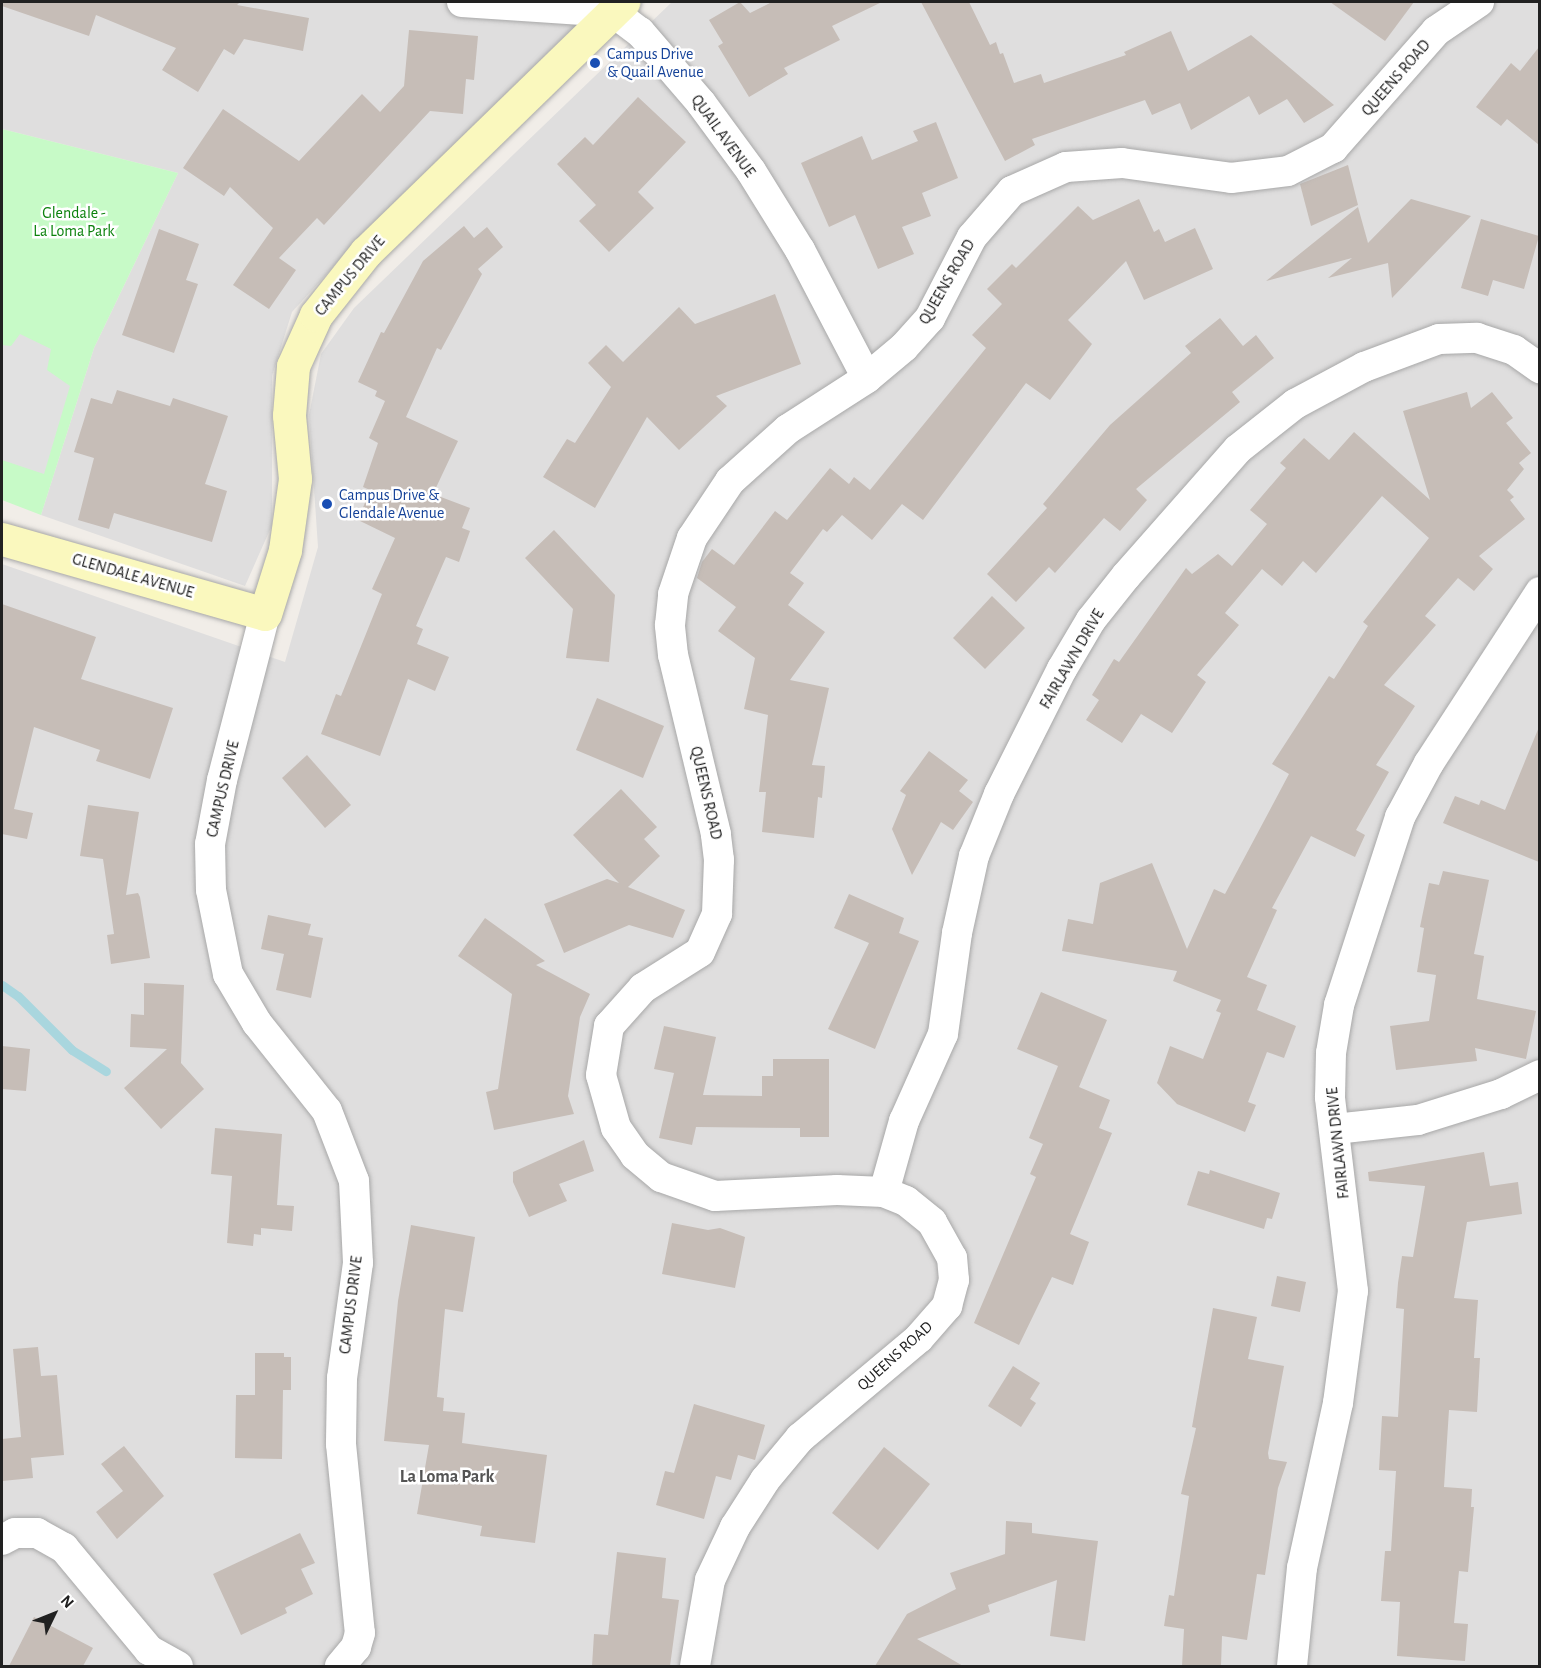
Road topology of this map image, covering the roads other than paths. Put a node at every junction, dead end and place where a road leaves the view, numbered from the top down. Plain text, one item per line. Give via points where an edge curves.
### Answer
1 (462, 2) edge
2 (1479, 2) edge
3 (618, 7) edge
4 (1539, 368) edge
5 (867, 378) junction
6 (2, 539) edge
7 (1539, 592) edge
8 (266, 614) junction
9 (1539, 1075) edge
10 (1335, 1129) junction
11 (884, 1192) junction
12 (2, 1540) edge
13 (178, 1666) edge
14 (340, 1666) edge
15 (695, 1666) edge
16 (1292, 1666) edge

1 - 3 street
2 - 5 street, QUEENS ROAD via 1436,32 1333,148 1288,171 1231,178 1122,163 1077,166 1038,177 1012,191 972,237 930,318 904,347
3 - 5 street, QUAIL AVENUE via 701,103 751,171 800,250
3 - 8 street, CAMPUS DRIVE via 366,252 316,315 293,366 289,415 295,479 285,550
4 - 11 street, FAIRLAWN DRIVE via 1514,350 1477,338 1439,339 1364,367 1295,404 1238,449 1112,594 1062,669 999,794 974,856 957,933 943,1034 904,1121
5 - 11 street, QUEENS ROAD via 788,429 730,482 692,538 681,565 670,625 673,655 716,834 717,915 700,952 643,988 609,1026 601,1075 616,1128 635,1155 661,1177 686,1188 715,1196 837,1190
6 - 8 street, GLENDALE AVENUE
7 - 10 street, FAIRLAWN DRIVE via 1429,763 1400,817 1339,1005 1331,1053
8 - 14 street, CAMPUS DRIVE via 222,780 210,844 211,890 228,974 257,1023 327,1111 354,1181 358,1263 342,1378 341,1444 360,1633 356,1647
9 - 10 street via 1501,1094 1418,1120
10 - 16 street, FAIRLAWN DRIVE via 1353,1291 1338,1403 1302,1568
11 - 15 street, QUEENS ROAD via 906,1201 932,1222 952,1258 954,1280 947,1306 919,1338 800,1438 765,1480 735,1527 710,1580
12 - 13 street via 15,1533 37,1533 64,1548 149,1650

